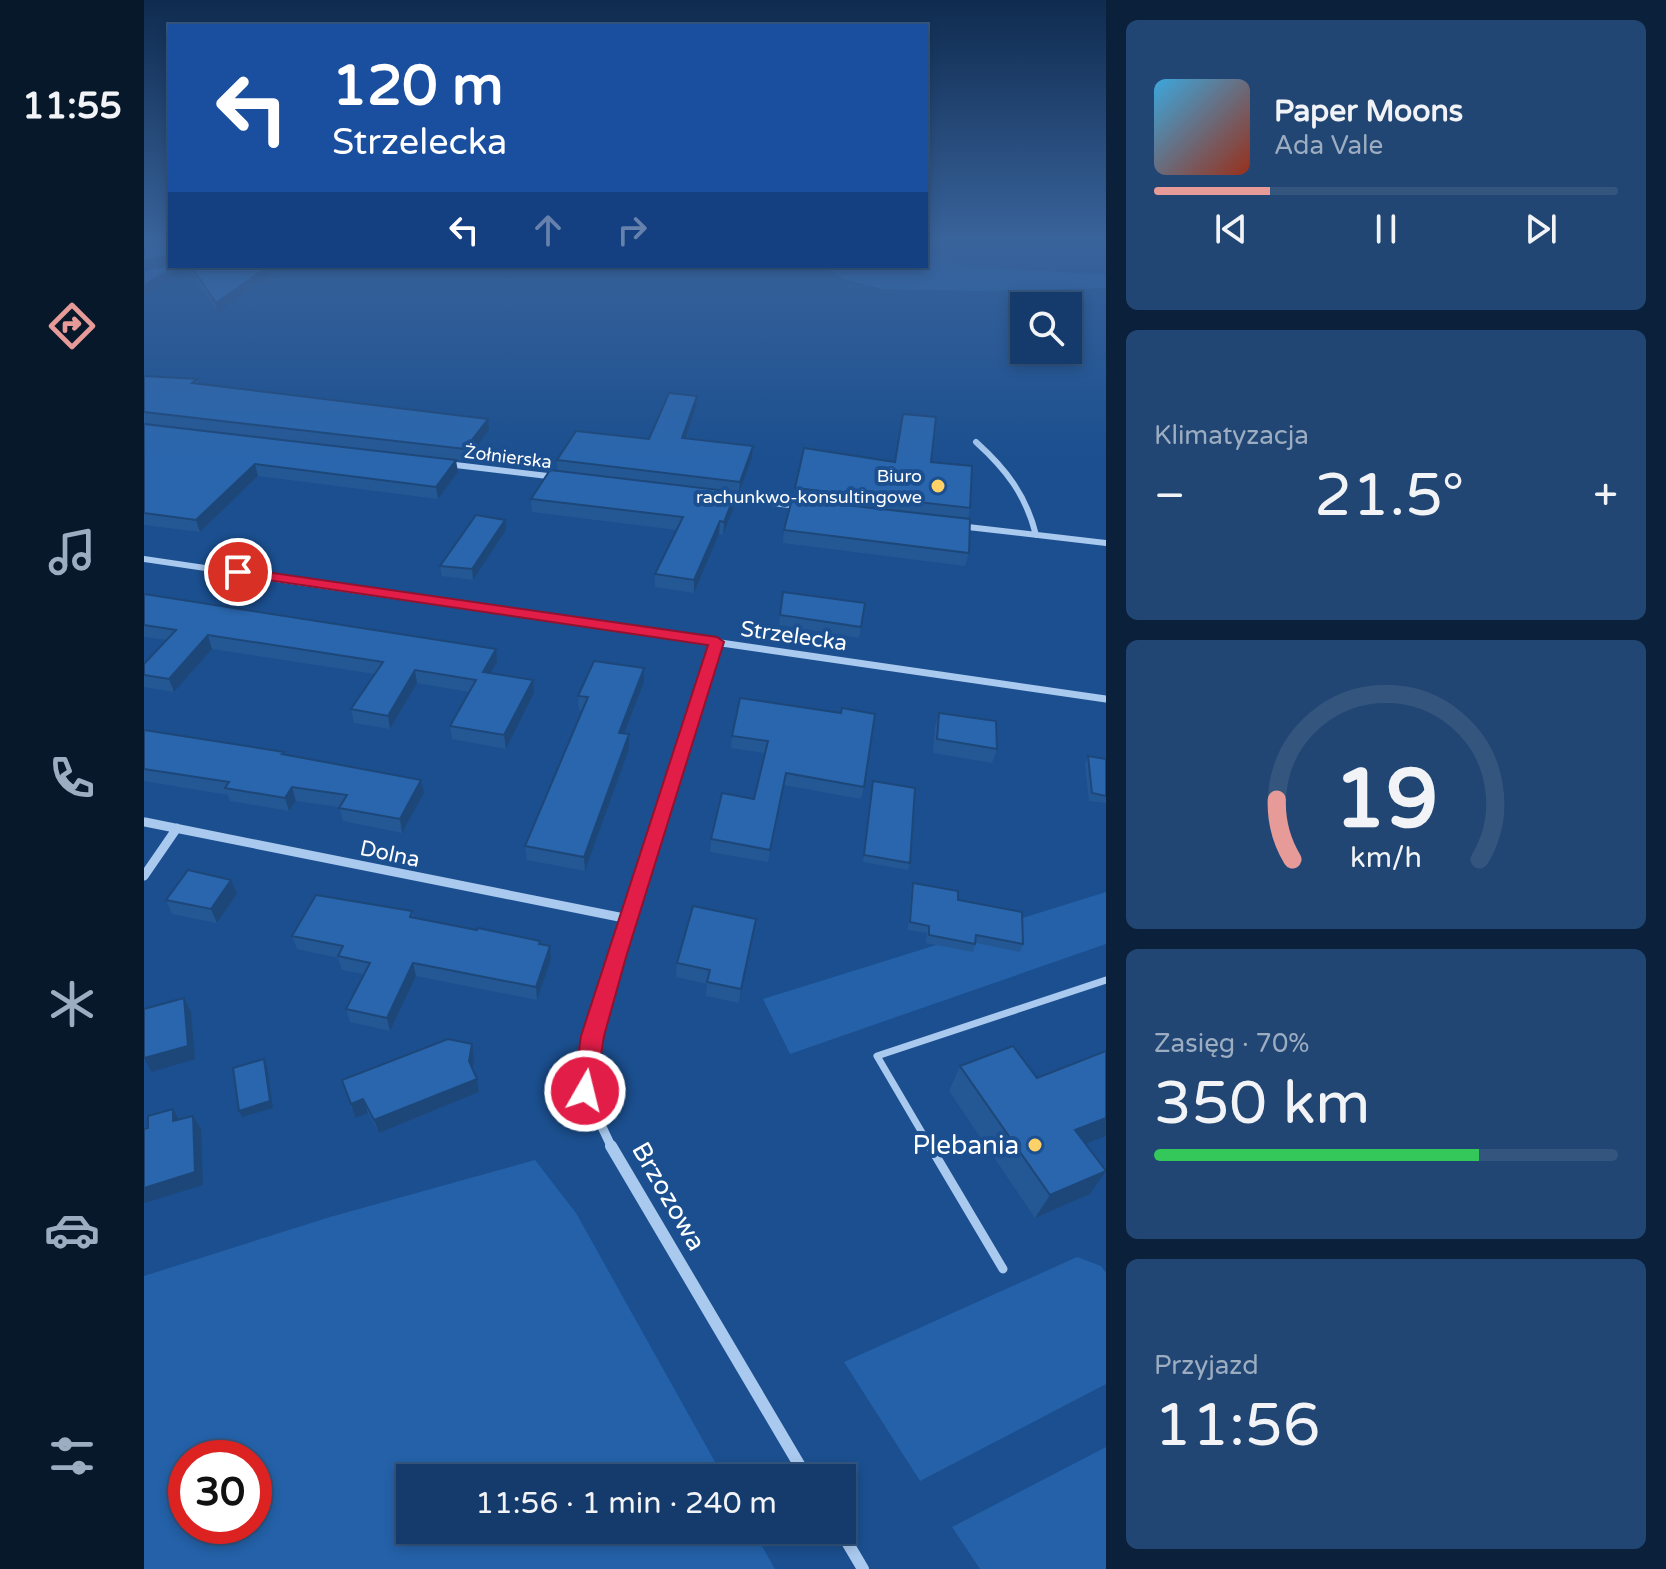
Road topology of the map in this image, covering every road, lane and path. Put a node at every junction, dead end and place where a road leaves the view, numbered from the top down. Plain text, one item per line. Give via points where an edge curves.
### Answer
1 (976, 442) dead end
2 (445, 464) edge
3 (568, 478) edge
4 (721, 497) edge
5 (800, 507) edge
6 (957, 525) edge
7 (1036, 535) junction
8 (1106, 543) edge
9 (144, 559) edge
10 (717, 642) junction
11 (1106, 699) edge
12 (144, 822) edge
13 (177, 828) junction
14 (144, 876) edge
15 (629, 919) junction
16 (1106, 980) edge
17 (1003, 1269) dead end
18 (798, 1464) edge
19 (848, 1544) edge
20 (863, 1569) edge

1 - 7 street via 1006,469 1028,502
2 - 3 street, Żołnierska
4 - 5 street
6 - 7 street
7 - 8 street
9 - 10 street, Strzelecka
10 - 11 street, Strzelecka
10 - 15 street, Brzozowa
12 - 13 street, Dolna
13 - 14 street
13 - 15 street, Dolna
15 - 18 street, Brzozowa via 592,1036 585,1091 608,1140
16 - 17 lane via 877,1056
19 - 20 street

